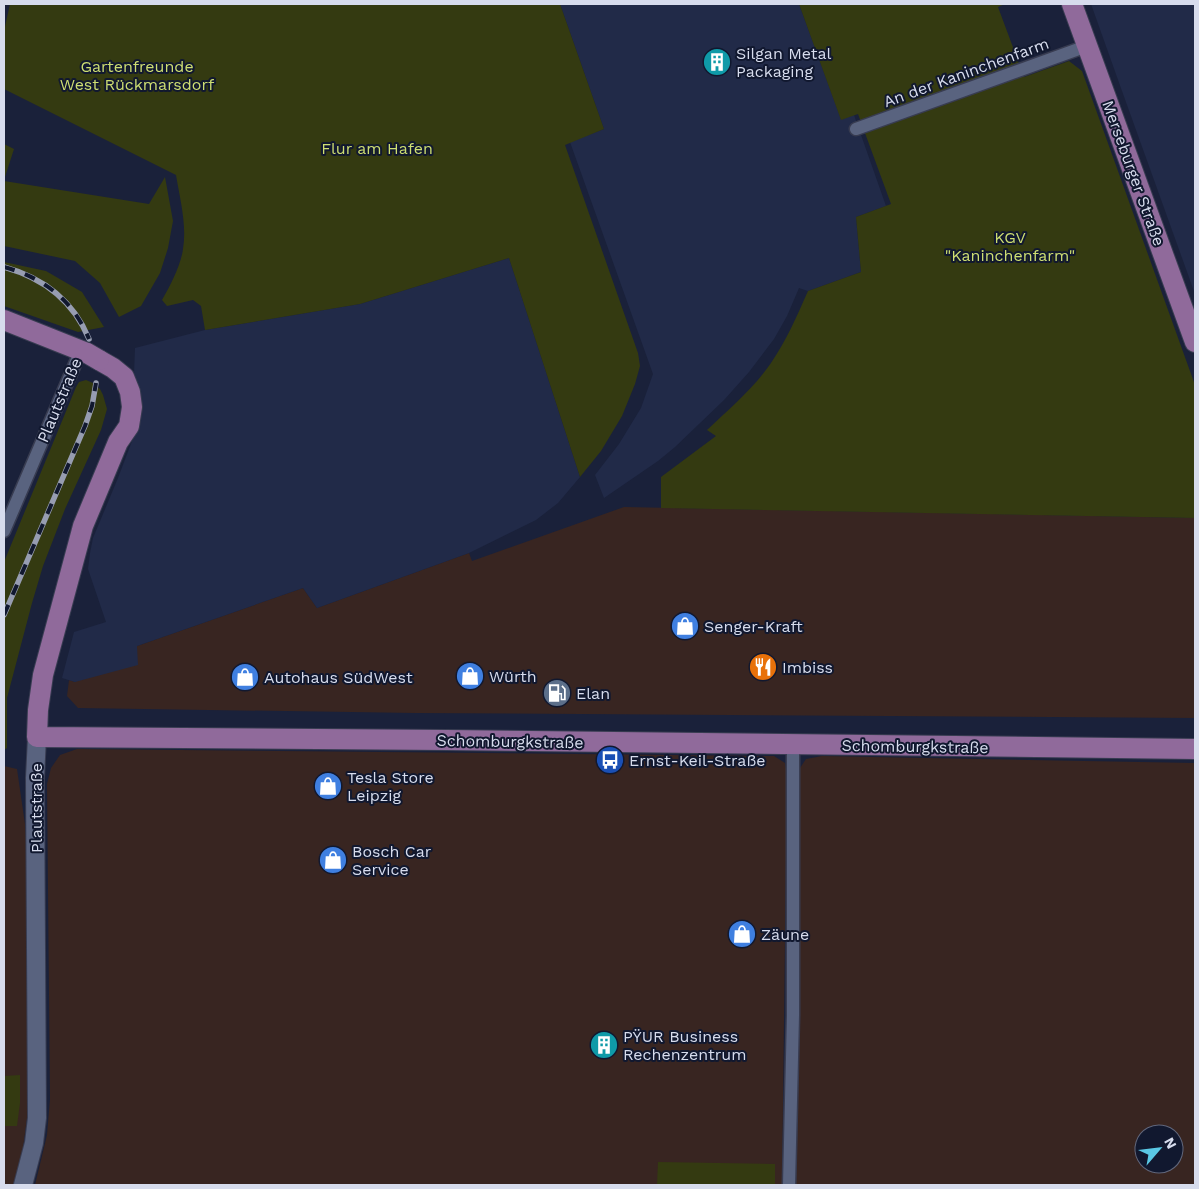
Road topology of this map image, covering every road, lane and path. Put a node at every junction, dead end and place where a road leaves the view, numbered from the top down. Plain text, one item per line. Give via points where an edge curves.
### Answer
1 (1072, 4) edge
2 (1087, 46) junction
3 (856, 129) dead end
4 (4, 320) edge
5 (1195, 342) edge
6 (93, 356) junction
7 (4, 531) edge
8 (37, 737) junction
9 (793, 745) junction
10 (1194, 749) edge
11 (23, 1185) edge
12 (789, 1185) edge

1 - 2 main road, Merseburger Straße
2 - 3 street, An der Kaninchenfarm
2 - 5 main road, Merseburger Straße
4 - 6 main road
6 - 7 street, Plautstraße
6 - 8 main road, Plautstraße via 124,377 132,407 129,426 118,442 82,526 41,685
8 - 9 main road, Schomburgkstraße
8 - 11 main road, Plautstraße via 37,1118
9 - 10 main road, Schomburgkstraße
9 - 12 street

